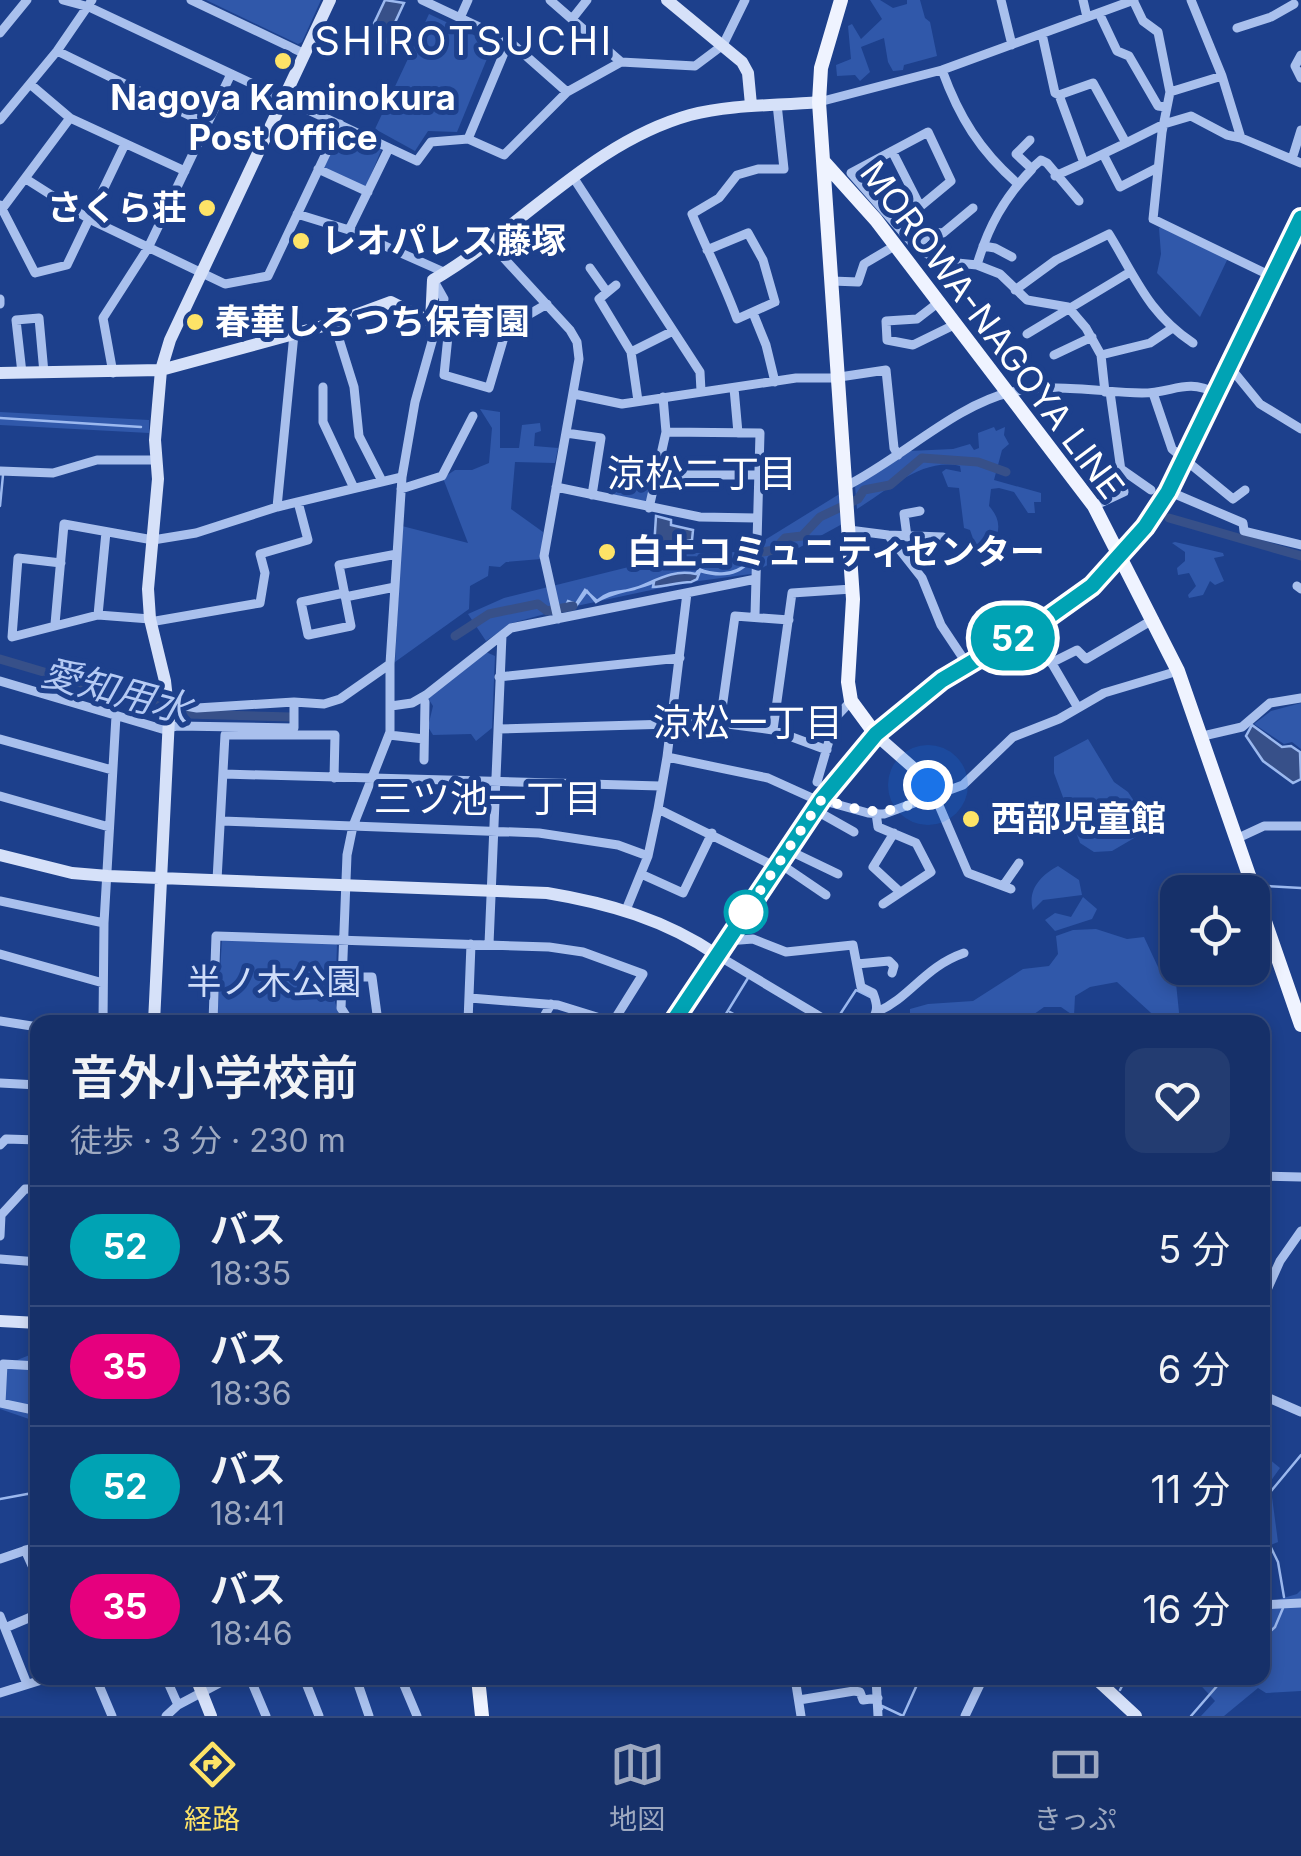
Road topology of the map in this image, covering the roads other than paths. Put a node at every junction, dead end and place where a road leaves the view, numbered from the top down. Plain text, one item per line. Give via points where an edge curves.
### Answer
1 (27, 0) edge
2 (62, 0) edge
3 (192, 0) edge
4 (330, 0) edge
5 (422, 0) edge
6 (468, 0) edge
7 (550, 0) edge
8 (587, 0) edge
9 (667, 0) edge
10 (744, 0) edge
11 (842, 0) edge
12 (1001, 0) edge
13 (1083, 0) edge
14 (1134, 0) edge
15 (1191, 0) edge
16 (90, 4) edge
17 (1297, 5) edge
18 (1099, 13) junction
19 (1087, 17) junction
20 (460, 18) junction
21 (572, 18) junction
22 (1238, 28) dead end
23 (0, 33) edge
24 (1042, 34) junction
25 (510, 40) junction
26 (1012, 45) junction
27 (723, 46) junction
28 (57, 52) junction
29 (305, 54) junction
30 (1301, 54) edge
31 (621, 62) junction
32 (942, 70) junction
33 (232, 74) junction
34 (1222, 76) junction
35 (1301, 78) edge
36 (30, 84) junction
37 (567, 92) junction
38 (1170, 92) junction
39 (1059, 95) junction
40 (283, 99) junction
41 (820, 102) junction
42 (751, 104) junction
43 (777, 104) junction
44 (1166, 108) junction
45 (70, 118) junction
46 (0, 120) edge
47 (207, 124) junction
48 (340, 124) junction
49 (1164, 124) junction
50 (1301, 130) edge
51 (1241, 138) junction
52 (468, 140) junction
53 (1030, 140) dead end
54 (1126, 143) junction
55 (125, 144) junction
56 (390, 148) junction
57 (892, 151) junction
58 (1104, 154) junction
59 (1296, 161) edge
60 (823, 162) junction
61 (1084, 164) junction
62 (1157, 168) junction
63 (1031, 169) junction
64 (318, 170) junction
65 (185, 171) junction
66 (846, 176) junction
67 (1055, 176) junction
68 (573, 177) junction
69 (26, 179) junction
70 (1018, 184) junction
71 (368, 192) junction
72 (1079, 202) dead end
73 (920, 206) junction
74 (1, 207) edge
75 (973, 208) dead end
76 (298, 214) junction
77 (1301, 218) edge
78 (89, 219) junction
79 (898, 225) junction
80 (349, 230) junction
81 (490, 243) junction
82 (896, 245) junction
83 (982, 246) junction
84 (917, 247) junction
85 (148, 248) junction
86 (707, 250) junction
87 (1012, 257) dead end
88 (977, 265) junction
89 (201, 272) junction
90 (1130, 272) junction
91 (589, 274) dead end
92 (440, 276) junction
93 (1273, 277) junction
94 (832, 281) junction
95 (1016, 290) junction
96 (939, 302) junction
97 (547, 304) junction
98 (1068, 308) junction
99 (754, 313) junction
100 (334, 322) junction
101 (956, 324) junction
102 (1170, 328) junction
103 (435, 331) junction
104 (672, 331) junction
105 (294, 334) junction
106 (1027, 334) dead end
107 (1092, 336) junction
108 (1192, 343) dead end
109 (630, 352) junction
110 (1054, 354) dead end
111 (1101, 355) junction
112 (1229, 366) junction
113 (161, 370) junction
114 (0, 373) edge
115 (22, 373) junction
116 (44, 373) junction
117 (113, 373) junction
118 (839, 377) junction
119 (775, 382) junction
120 (323, 388) dead end
121 (734, 388) junction
122 (701, 391) junction
123 (1008, 392) junction
124 (1108, 392) junction
125 (1153, 392) junction
126 (1216, 393) junction
127 (574, 394) junction
128 (662, 397) junction
129 (638, 402) junction
130 (473, 416) dead end
131 (1301, 429) edge
132 (666, 432) junction
133 (738, 433) junction
134 (566, 434) junction
135 (898, 456) junction
136 (157, 460) junction
137 (1183, 460) junction
138 (1121, 469) junction
139 (0, 471) edge
140 (657, 474) junction
141 (756, 475) junction
142 (402, 477) junction
143 (382, 481) junction
144 (353, 486) junction
145 (556, 487) junction
146 (401, 490) junction
147 (847, 490) junction
148 (1246, 490) dead end
149 (592, 495) junction
150 (1160, 495) junction
151 (298, 502) junction
152 (1094, 506) junction
153 (277, 507) junction
154 (649, 508) junction
155 (920, 511) dead end
156 (756, 518) junction
157 (848, 522) junction
158 (106, 532) junction
159 (888, 535) junction
160 (907, 537) junction
161 (943, 537) dead end
162 (153, 540) junction
163 (1301, 545) edge
164 (397, 554) junction
165 (1120, 556) junction
166 (61, 563) junction
167 (756, 579) junction
168 (395, 587) junction
169 (852, 589) junction
170 (687, 592) junction
171 (345, 595) junction
172 (98, 615) junction
173 (755, 616) junction
174 (558, 617) junction
175 (150, 620) junction
176 (789, 620) junction
177 (1154, 620) junction
178 (55, 624) junction
179 (502, 635) junction
180 (1009, 640) junction
181 (680, 658) junction
182 (1051, 663) junction
183 (390, 664) junction
184 (967, 664) junction
185 (1178, 672) junction
186 (499, 677) junction
187 (0, 681) edge
188 (422, 697) junction
189 (1301, 698) edge
190 (851, 701) junction
191 (294, 702) junction
192 (168, 703) junction
193 (391, 706) junction
194 (232, 707) junction
195 (1078, 708) junction
196 (116, 716) junction
197 (672, 720) junction
198 (168, 722) junction
199 (720, 724) junction
200 (234, 727) junction
201 (498, 730) junction
202 (773, 730) junction
203 (876, 734) junction
204 (389, 736) junction
205 (1202, 736) junction
206 (424, 738) junction
207 (0, 739) edge
208 (827, 750) junction
209 (668, 758) junction
210 (424, 760) dead end
211 (112, 770) junction
212 (224, 774) junction
213 (334, 778) junction
214 (370, 779) junction
215 (817, 782) dead end
216 (496, 784) junction
217 (660, 786) junction
218 (0, 796) edge
219 (935, 796) junction
220 (818, 805) junction
221 (658, 808) junction
222 (876, 813) junction
223 (222, 820) junction
224 (353, 826) junction
225 (1301, 826) edge
226 (109, 827) junction
227 (493, 832) junction
228 (854, 832) dead end
229 (712, 833) junction
230 (894, 833) junction
231 (1236, 839) junction
232 (0, 855) edge
233 (648, 856) junction
234 (781, 860) junction
235 (1019, 863) dead end
236 (640, 874) junction
237 (838, 874) dead end
238 (108, 876) junction
239 (161, 877) junction
240 (217, 880) junction
241 (345, 883) junction
242 (492, 889) junction
243 (900, 891) junction
244 (826, 896) dead end
245 (0, 901) edge
246 (883, 904) dead end
247 (626, 910) junction
248 (104, 923) junction
249 (342, 938) junction
250 (726, 940) junction
251 (471, 944) junction
252 (489, 944) junction
253 (964, 952) dead end
254 (0, 954) edge
255 (717, 955) junction
256 (857, 964) junction
257 (892, 974) dead end
258 (341, 977) junction
259 (103, 983) junction
260 (470, 998) junction
261 (551, 1004) junction
262 (877, 1012) junction
263 (103, 1015) edge
264 (154, 1015) edge
265 (213, 1015) edge
266 (346, 1015) edge
267 (377, 1015) edge
268 (469, 1015) edge
269 (545, 1015) edge
270 (589, 1015) edge
271 (617, 1015) edge
272 (678, 1015) edge
273 (816, 1015) edge
274 (875, 1015) edge
275 (2, 1022) edge
276 (1301, 1025) edge
277 (30, 1026) edge
278 (0, 1036) edge
279 (0, 1083) edge
280 (30, 1085) edge
281 (30, 1140) edge
282 (0, 1145) edge
283 (1270, 1176) edge
284 (1301, 1177) edge
285 (30, 1189) edge
286 (1301, 1231) edge
287 (0, 1236) edge
288 (0, 1260) edge
289 (30, 1262) edge
290 (1270, 1283) edge
291 (0, 1321) edge
292 (30, 1322) edge
293 (30, 1366) edge
294 (1270, 1398) edge
295 (0, 1403) edge
296 (30, 1409) edge
297 (1301, 1412) edge
298 (30, 1549) edge
299 (26, 1550) junction
300 (30, 1559) edge
301 (0, 1560) edge
302 (1270, 1604) edge
303 (1301, 1604) edge
304 (0, 1616) edge
305 (30, 1617) edge
306 (5, 1628) junction
307 (30, 1683) edge
308 (27, 1684) junction
309 (99, 1685) edge
310 (169, 1685) edge
311 (199, 1685) edge
312 (215, 1685) edge
313 (253, 1685) edge
314 (307, 1685) edge
315 (359, 1685) edge
316 (404, 1685) edge
317 (479, 1685) edge
318 (796, 1685) edge
319 (877, 1685) edge
320 (980, 1685) edge
321 (1103, 1685) edge
322 (202, 1692) junction
323 (0, 1693) edge
324 (878, 1698) junction
325 (799, 1700) junction
326 (178, 1705) junction
327 (112, 1716) edge
328 (166, 1716) edge
329 (211, 1716) edge
330 (266, 1716) edge
331 (319, 1716) edge
332 (370, 1716) edge
333 (417, 1716) edge
334 (482, 1716) edge
335 (801, 1716) edge
336 (878, 1716) edge
337 (965, 1716) edge
338 (1136, 1716) edge

1 - 23 street
2 - 16 street
3 - 29 street
4 - 29 street
5 - 20 street
6 - 20 street
7 - 21 street
8 - 21 street
9 - 27 street
10 - 27 street
11 - 41 main road, MOROWA-NAGOYA LINE via 821,68
12 - 26 street
13 - 19 street
14 - 18 street
14 - 38 street via 1142,20 1158,32
15 - 34 street
16 - 28 street
16 - 33 street
17 - 22 street
18 - 19 street
18 - 44 street via 1118,51 1130,56 1158,106
19 - 24 street
20 - 25 street
21 - 31 street
24 - 26 street
24 - 39 street
25 - 37 street
25 - 52 street
26 - 32 street
27 - 31 street via 695,66
27 - 42 street via 748,72
28 - 36 street
28 - 47 street
29 - 40 street
30 - 35 street via 1295,66
31 - 37 street
32 - 41 street
32 - 70 street via 956,110 992,162
33 - 40 street
33 - 47 street
34 - 38 street
34 - 51 street
36 - 45 street
36 - 46 street
37 - 52 street via 504,156
38 - 44 street
39 - 54 street via 1093,83
39 - 61 street
40 - 48 street
40 - 89 street
41 - 43 street
41 - 60 main road, MOROWA-NAGOYA LINE
42 - 43 street
42 - 68 street via 661,125
43 - 86 street via 784,170 738,175 719,198 692,214
44 - 49 street
45 - 55 street
45 - 69 street
47 - 65 street
48 - 56 street
48 - 64 street
49 - 51 street via 1191,116
49 - 54 street
49 - 62 street
50 - 59 street
51 - 59 street
52 - 56 street via 431,142 416,161
53 - 63 street via 1016,154
54 - 58 street
55 - 65 street
55 - 78 street
56 - 71 street
57 - 66 street
57 - 73 street
57 - 73 street via 928,132 951,176
58 - 61 street
58 - 62 street via 1120,187
60 - 66 main road, MOROWA-NAGOYA LINE
60 - 94 main road
61 - 67 street
62 - 93 street via 1154,222
63 - 67 street via 1041,160
63 - 70 street
64 - 71 street
64 - 76 street
65 - 85 street
66 - 79 street
66 - 82 main road, MOROWA-NAGOYA LINE
67 - 72 street
68 - 81 street
68 - 104 street
69 - 74 street
69 - 78 street
70 - 83 street
71 - 80 street
73 - 79 street
74 - 78 street via 35,273 67,266
75 - 84 street
76 - 80 street
76 - 89 street via 268,276 224,284
77 - 93 main road
78 - 85 street
79 - 84 street
80 - 92 street
81 - 92 street
81 - 97 street
82 - 94 street via 864,264 858,282
82 - 96 main road, MOROWA-NAGOYA LINE
83 - 87 street
83 - 88 street
84 - 88 street via 938,261
85 - 89 street
85 - 117 street via 103,318
86 - 99 street via 738,319
86 - 99 street via 748,233 775,302
88 - 95 street
89 - 113 street
90 - 95 street via 1105,234
90 - 98 street
90 - 102 street
91 - 109 street via 611,289 599,299
92 - 100 street via 431,322 391,302
92 - 103 street via 444,299
93 - 112 main road
94 - 118 main road
95 - 98 street via 1027,300
96 - 101 main road, MOROWA-NAGOYA LINE
96 - 101 street via 917,319 886,321 888,340 913,345
97 - 103 street via 508,326 489,388 444,375 448,336
97 - 127 street via 577,342
98 - 106 street
98 - 107 street
99 - 119 street
100 - 105 street
100 - 143 street via 354,387 359,436
101 - 123 main road, MOROWA-NAGOYA LINE
102 - 108 street
102 - 111 street via 1150,343
103 - 142 street
104 - 109 street
104 - 122 street via 700,372
105 - 113 street
105 - 153 street
107 - 110 street
107 - 111 street
109 - 129 street
111 - 124 street
112 - 126 main road
112 - 131 street via 1260,404
113 - 117 street
113 - 136 street
114 - 115 street
115 - 116 street
115 - 116 street via 16,320 39,318
116 - 117 street
118 - 119 street
118 - 135 street via 886,370
118 - 147 main road
119 - 121 street
120 - 144 street via 323,422
121 - 122 street
121 - 133 street
122 - 128 street
123 - 124 street
123 - 135 street
123 - 152 main road, MOROWA-NAGOYA LINE
124 - 125 street
124 - 138 street
125 - 126 street via 1195,384
125 - 137 street via 1172,449
126 - 137 main road
127 - 129 street
127 - 134 street
128 - 129 street
128 - 132 street
130 - 146 street via 442,476
132 - 133 street
132 - 140 street
133 - 141 street via 760,433
134 - 145 street
134 - 149 street via 601,438
135 - 147 street
136 - 139 street via 97,460 53,473
136 - 162 street
137 - 148 street via 1233,499
137 - 150 main road
138 - 150 street
138 - 152 street via 1124,492
140 - 141 street
140 - 154 street
141 - 156 street
142 - 143 street
142 - 146 street
143 - 144 street
144 - 151 street
145 - 149 street
145 - 174 street via 544,556
146 - 164 street
147 - 157 main road
149 - 154 street
150 - 163 street via 1243,523 1244,531
150 - 165 main road via 1145,527
151 - 153 street
151 - 175 street via 308,540 260,554 260,603
152 - 165 main road, MOROWA-NAGOYA LINE
153 - 162 street
154 - 156 street
155 - 160 street via 904,514
156 - 167 street
157 - 159 street
157 - 169 main road
158 - 162 street
158 - 166 street via 64,524
158 - 172 street
159 - 160 street
159 - 184 street via 922,578
160 - 161 street
162 - 175 street
164 - 168 street
164 - 171 street via 339,565
165 - 177 main road, MOROWA-NAGOYA LINE
165 - 180 main road via 1092,586
166 - 178 street
166 - 178 street via 18,558 12,637
167 - 170 street
167 - 173 street
168 - 171 street
168 - 183 street
169 - 176 street via 792,593
169 - 190 main road
170 - 174 street
170 - 181 street
171 - 171 street via 350,626 308,635 301,602
172 - 175 street
172 - 178 street
173 - 176 street
173 - 199 street via 735,616
174 - 179 street
175 - 192 street
176 - 202 street
177 - 182 street via 1086,659 1077,650
177 - 185 main road, MOROWA-NAGOYA LINE
179 - 186 street
179 - 188 street
180 - 182 street via 1014,650 1034,639
180 - 184 main road
181 - 186 street
181 - 197 street
182 - 195 street
183 - 191 street via 332,702
183 - 193 street
184 - 203 main road
185 - 195 street via 1104,693
185 - 205 main road, MOROWA-NAGOYA LINE
186 - 201 street
187 - 196 street
188 - 193 street
188 - 206 street
189 - 205 street via 1270,703 1242,727
190 - 203 main road
190 - 208 street via 836,718
191 - 194 street
191 - 200 street via 294,728
192 - 194 street
192 - 198 street
193 - 204 street
194 - 200 street
195 - 219 street via 1012,737 972,779
196 - 198 street via 162,729
196 - 211 street
197 - 199 street
197 - 201 street
197 - 209 street
198 - 200 street
198 - 239 street
199 - 202 street
201 - 216 street
202 - 208 street
203 - 219 street
203 - 220 main road
204 - 206 street
204 - 214 street
205 - 231 main road, MOROWA-NAGOYA LINE
206 - 210 street
207 - 211 street
208 - 215 street
209 - 217 street
209 - 220 street via 768,778
211 - 226 street
212 - 213 street
212 - 213 street via 224,735 335,735
212 - 223 street
213 - 214 street
214 - 216 street
214 - 224 street
216 - 217 street
216 - 227 street
217 - 221 street
218 - 226 street
219 - 222 street
219 - 235 street via 968,873 1007,888
220 - 222 street
220 - 228 street
220 - 234 main road
221 - 229 street
221 - 233 street
222 - 230 street via 878,826
223 - 224 street
223 - 240 street
224 - 227 street
224 - 241 street
225 - 231 street via 1264,826
226 - 238 street
227 - 233 street via 580,838
227 - 242 street
229 - 234 street
229 - 236 street via 682,893
230 - 243 street via 873,867
230 - 243 street via 920,847 931,872
231 - 276 main road, MOROWA-NAGOYA LINE
232 - 238 street
233 - 236 street
234 - 237 street
234 - 244 street
234 - 250 main road
236 - 247 street
238 - 239 street
238 - 248 street
239 - 240 street
239 - 264 street
240 - 241 street
241 - 242 street
241 - 249 street
242 - 247 street
242 - 252 street
243 - 246 street
245 - 248 street
247 - 255 street
248 - 259 street
249 - 251 street
249 - 258 street
249 - 265 street via 216,936
250 - 255 main road
250 - 256 street via 752,939 786,952 854,945
251 - 252 street
251 - 260 street
252 - 271 street via 582,952 643,974
253 - 262 street via 926,972
254 - 259 street
255 - 272 main road
255 - 273 street
256 - 257 street via 893,962
256 - 262 street via 861,987 873,993
258 - 266 street
258 - 267 street via 372,977
259 - 263 street
260 - 261 street
260 - 268 street
261 - 269 street
261 - 270 street
262 - 274 street
275 - 277 street
275 - 278 street
279 - 280 street
281 - 282 street
283 - 284 street
285 - 287 street via 1,1214
286 - 290 street
288 - 289 street
291 - 292 street
293 - 295 street via 3,1364
294 - 297 street
295 - 296 street
298 - 299 street
299 - 300 street
299 - 301 street
302 - 303 street
304 - 306 street
305 - 306 street
306 - 308 street
307 - 308 street
308 - 323 street
309 - 327 street
310 - 326 street
311 - 322 street
312 - 322 street
313 - 330 street
314 - 331 street
315 - 332 street
316 - 333 street
317 - 334 main road
318 - 325 street
319 - 324 street
320 - 337 street
321 - 338 street
322 - 326 street
322 - 329 street
324 - 325 street via 863,1700 854,1691
324 - 336 street
325 - 335 street
326 - 328 street

